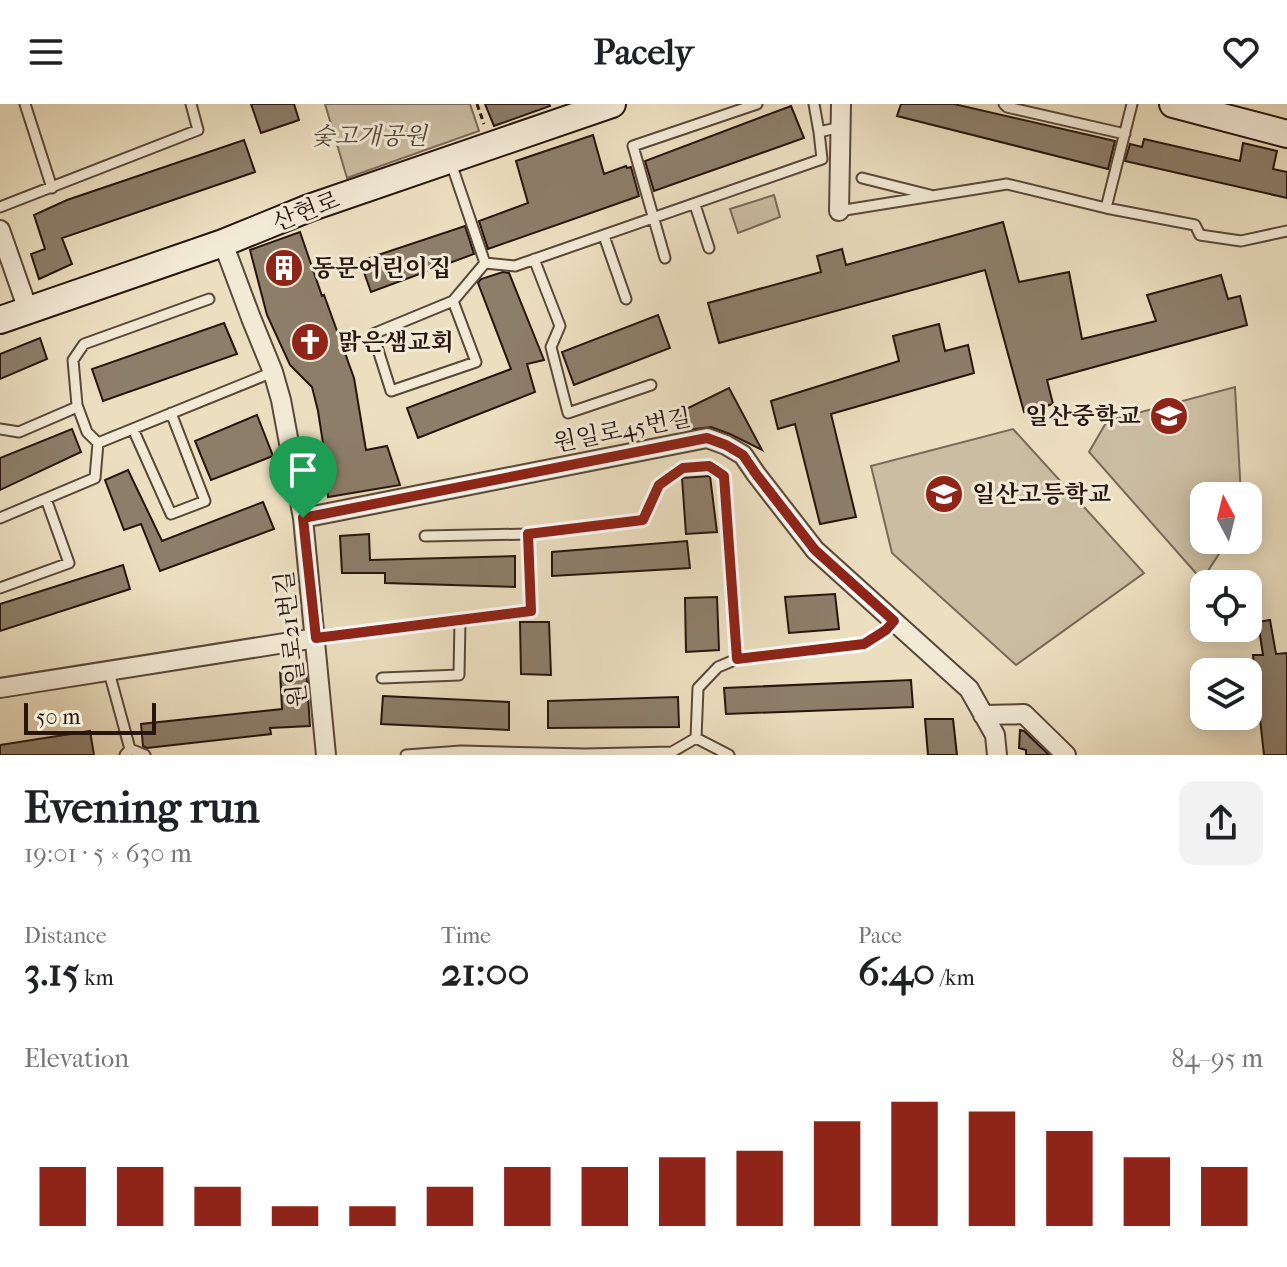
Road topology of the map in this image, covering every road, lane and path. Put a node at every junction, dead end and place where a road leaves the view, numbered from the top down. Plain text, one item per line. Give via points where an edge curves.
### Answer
1 (25, 104) edge
2 (191, 104) edge
3 (477, 104) edge
4 (612, 104) edge
5 (757, 104) edge
6 (814, 104) edge
7 (841, 104) edge
8 (1004, 104) edge
9 (1132, 104) edge
10 (1173, 104) edge
11 (484, 125) dead end
12 (841, 127) junction
13 (819, 132) junction
14 (1125, 134) junction
15 (1287, 134) edge
16 (450, 160) junction
17 (862, 178) dead end
18 (52, 188) junction
19 (933, 196) junction
20 (695, 205) junction
21 (0, 207) edge
22 (1106, 208) junction
23 (839, 211) joint
24 (653, 219) junction
25 (0, 230) edge
26 (1287, 231) edge
27 (604, 236) junction
28 (223, 243) junction
29 (709, 248) dead end
30 (665, 258) dead end
31 (534, 259) junction
32 (485, 263) junction
33 (209, 299) dead end
34 (626, 299) dead end
35 (453, 301) junction
36 (28, 310) junction
37 (0, 320) edge
38 (273, 372) junction
39 (651, 385) dead end
40 (77, 407) junction
41 (171, 413) junction
42 (0, 429) edge
43 (133, 429) junction
44 (98, 443) junction
45 (46, 499) junction
46 (0, 518) edge
47 (303, 518) junction
48 (528, 534) junction
49 (425, 536) dead end
50 (0, 588) edge
51 (460, 620) junction
52 (894, 621) junction
53 (316, 638) junction
54 (737, 659) junction
55 (109, 672) junction
56 (382, 678) dead end
57 (0, 688) edge
58 (983, 715) junction
59 (696, 738) junction
60 (128, 752) edge
61 (461, 753) edge
62 (585, 754) edge
63 (637, 754) edge
64 (145, 755) edge
65 (326, 755) edge
66 (406, 755) edge
67 (729, 755) edge
68 (997, 755) edge
69 (1066, 755) edge

1 - 18 lane
2 - 18 lane via 198,130
3 - 11 path
4 - 16 main road, 산현로
5 - 24 lane via 633,146
6 - 13 lane
7 - 12 street
8 - 14 lane
9 - 14 lane
10 - 15 main road
12 - 13 lane
12 - 23 street
13 - 20 lane via 822,159
14 - 22 lane
16 - 28 main road, 산현로
16 - 32 lane
17 - 19 lane
18 - 21 lane
19 - 22 lane via 1007,184
19 - 23 lane
20 - 24 lane
20 - 29 lane
22 - 26 lane via 1195,225 1200,235 1241,241
24 - 27 lane
24 - 30 lane
25 - 36 street
27 - 31 lane
27 - 34 lane
28 - 36 main road, 산현로
28 - 38 street, 원일로21번길
31 - 32 lane via 515,266
31 - 39 lane via 560,326 551,347 568,413
32 - 35 lane
33 - 40 lane via 84,344 73,360
35 - 35 lane via 373,334 391,391 476,362
36 - 37 main road, 산현로
38 - 41 lane
38 - 47 street, 원일로21번길
40 - 42 lane via 19,432
40 - 44 lane
41 - 43 lane
41 - 43 lane via 205,501 171,514
43 - 44 lane
44 - 45 lane via 95,478
45 - 46 lane
45 - 50 lane via 69,563
47 - 52 street, 원일로45번길 via 707,438 743,455 815,550
47 - 53 street, 원일로21번길
48 - 49 lane
48 - 51 lane via 531,611
48 - 54 lane via 643,520 659,485 683,468 709,466 724,476
51 - 53 lane
51 - 56 lane via 459,675
52 - 54 lane via 864,644
52 - 58 street, 원일로45번길 via 969,689
53 - 55 street
53 - 65 street, 원일로21번길
54 - 59 lane via 718,667 698,688
55 - 57 street
55 - 60 lane
58 - 68 street, 원일로45번길 via 995,735
58 - 69 street via 1024,714
59 - 63 lane via 672,752
59 - 67 lane
60 - 64 lane
61 - 62 lane
61 - 66 lane
62 - 63 lane

